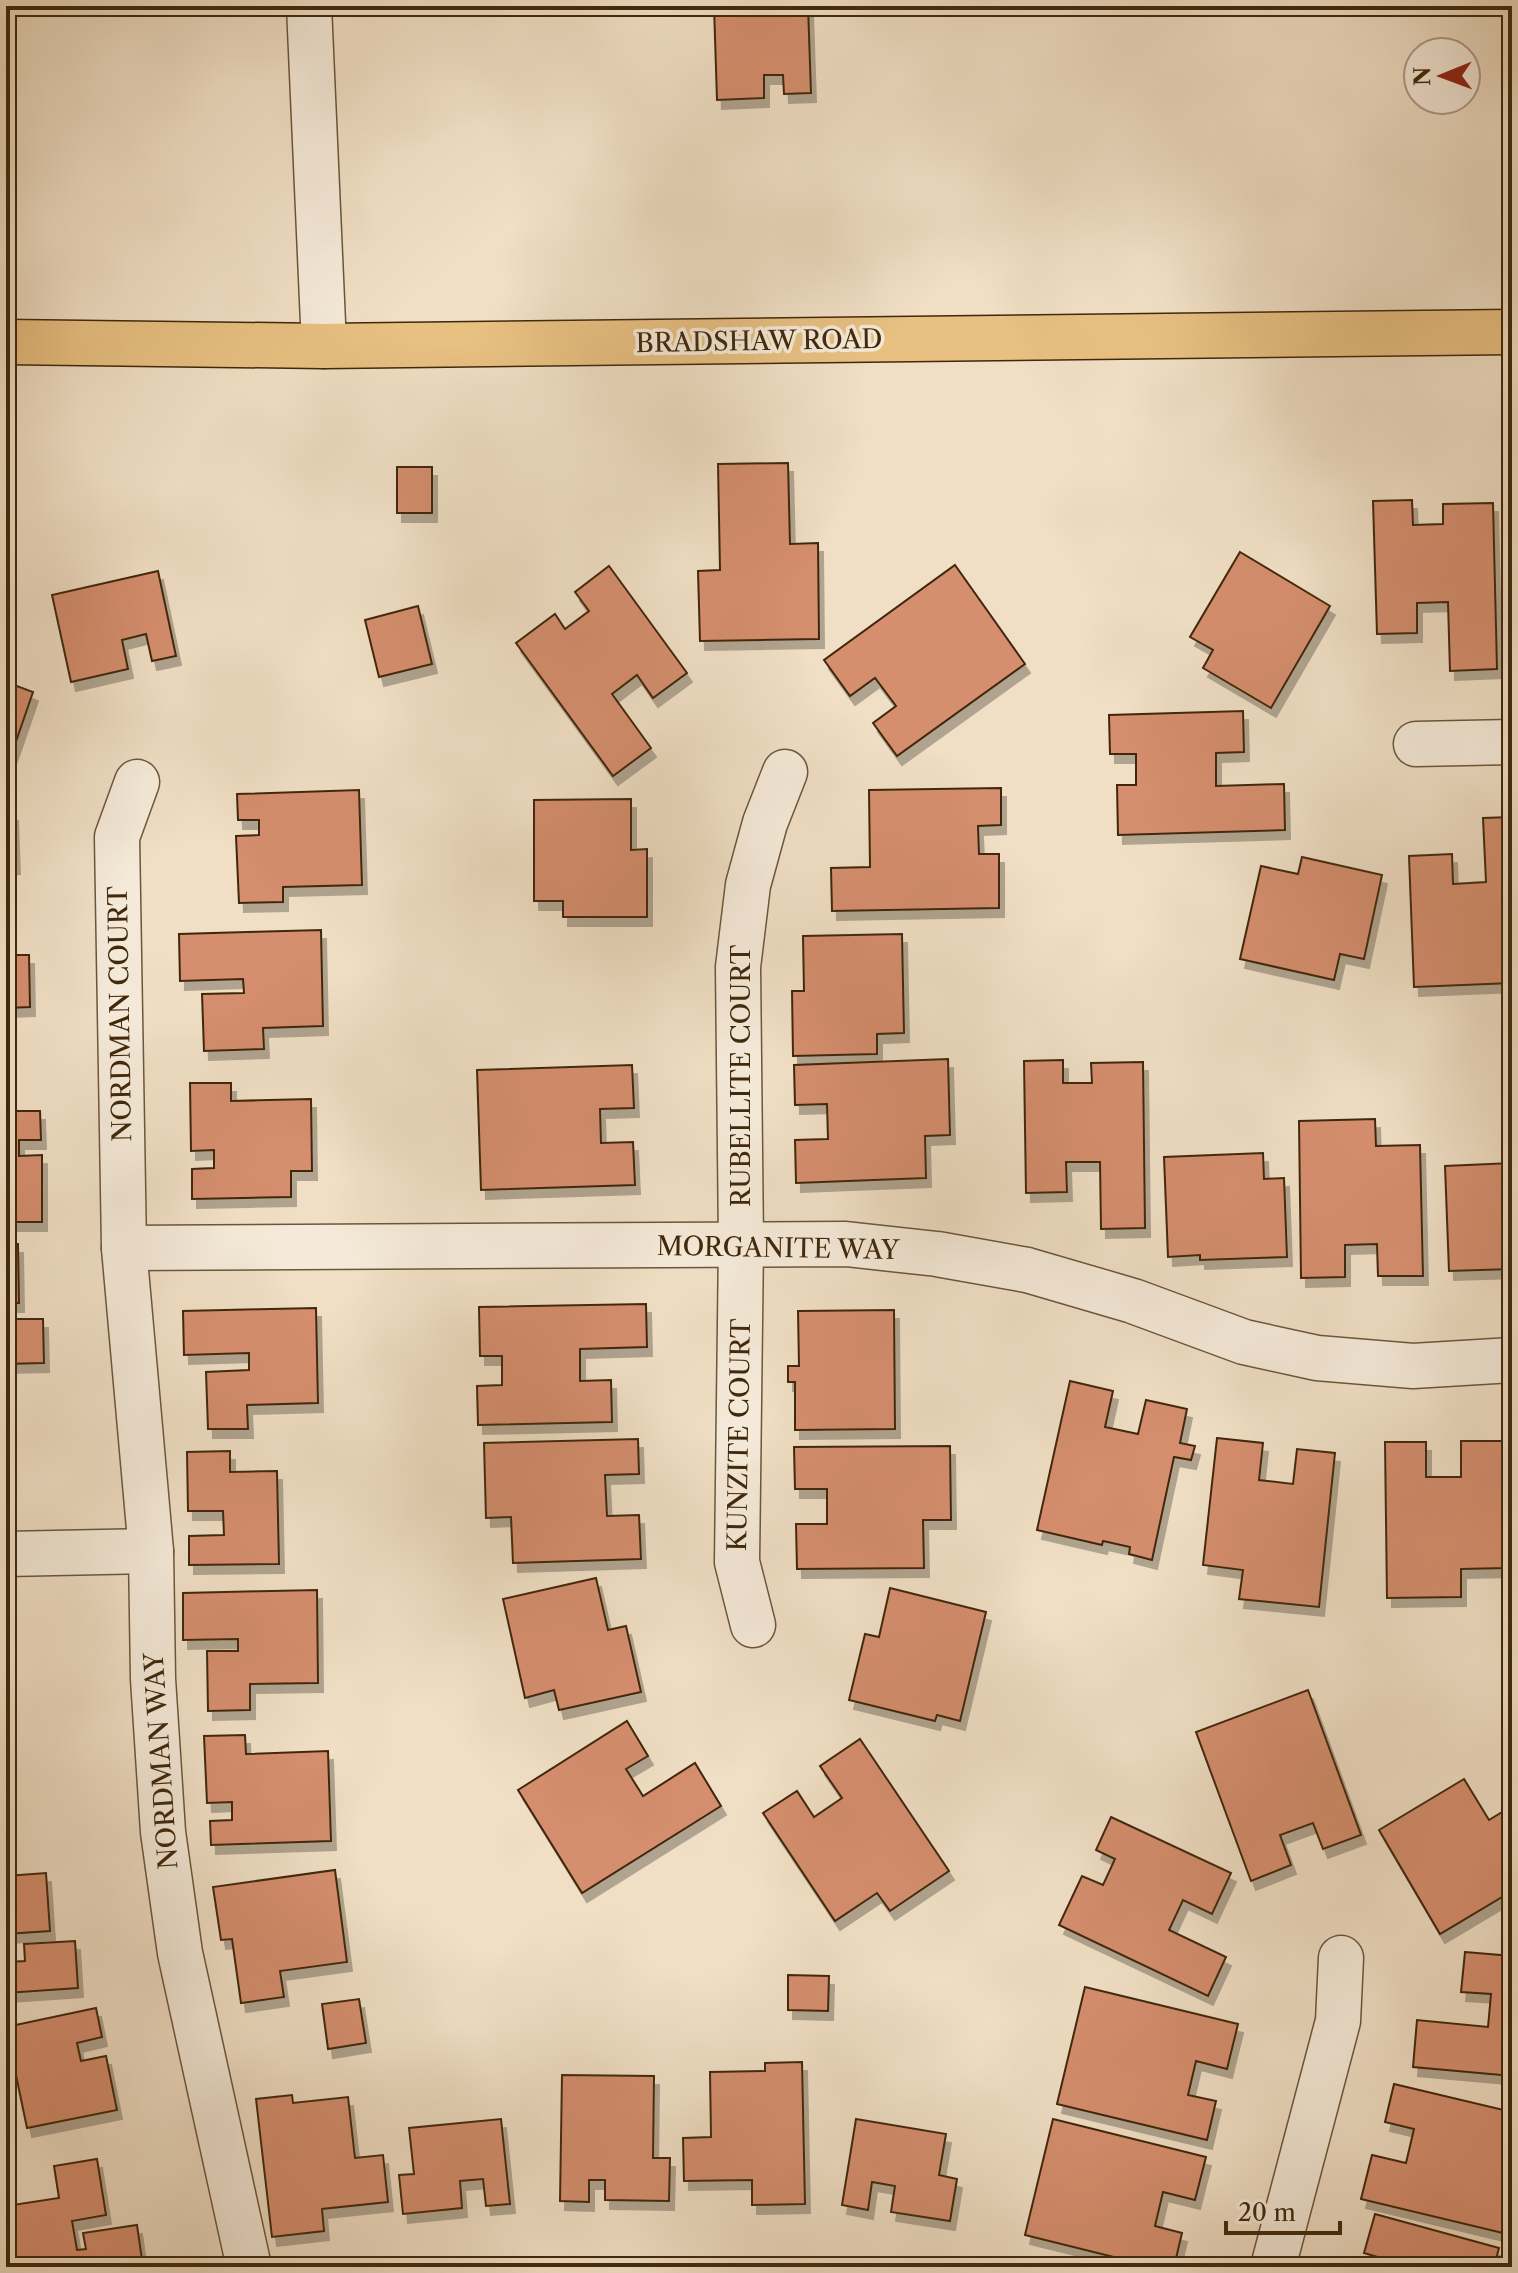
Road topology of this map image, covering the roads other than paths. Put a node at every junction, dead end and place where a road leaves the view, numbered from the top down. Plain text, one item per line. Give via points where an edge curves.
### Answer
1 (309, 6) edge
2 (1512, 332) edge
3 (6, 342) edge
4 (324, 346) junction
5 (1512, 742) edge
6 (1416, 744) dead end
7 (785, 772) dead end
8 (137, 782) dead end
9 (741, 1243) junction
10 (124, 1248) junction
11 (1512, 1360) edge
12 (151, 1551) junction
13 (6, 1554) edge
14 (753, 1625) dead end
15 (1341, 1958) dead end
16 (249, 2267) edge
17 (1273, 2267) edge

1 - 4 street
2 - 4 main road, BRADSHAW ROAD
3 - 4 main road, BRADSHAW ROAD
5 - 6 street
7 - 9 street, RUBELLITE COURT via 748,885 738,967
8 - 10 street, NORDMAN COURT via 117,837
9 - 10 street, MORGANITE WAY
9 - 11 street, MORGANITE WAY via 846,1244 1027,1270 1244,1342 1317,1358 1413,1366
9 - 14 street, KUNZITE COURT via 737,1562
10 - 12 street, NORDMAN WAY
12 - 13 street
12 - 16 street, NORDMAN WAY via 153,1679 165,1847 180,1953
15 - 17 street via 1338,2021

